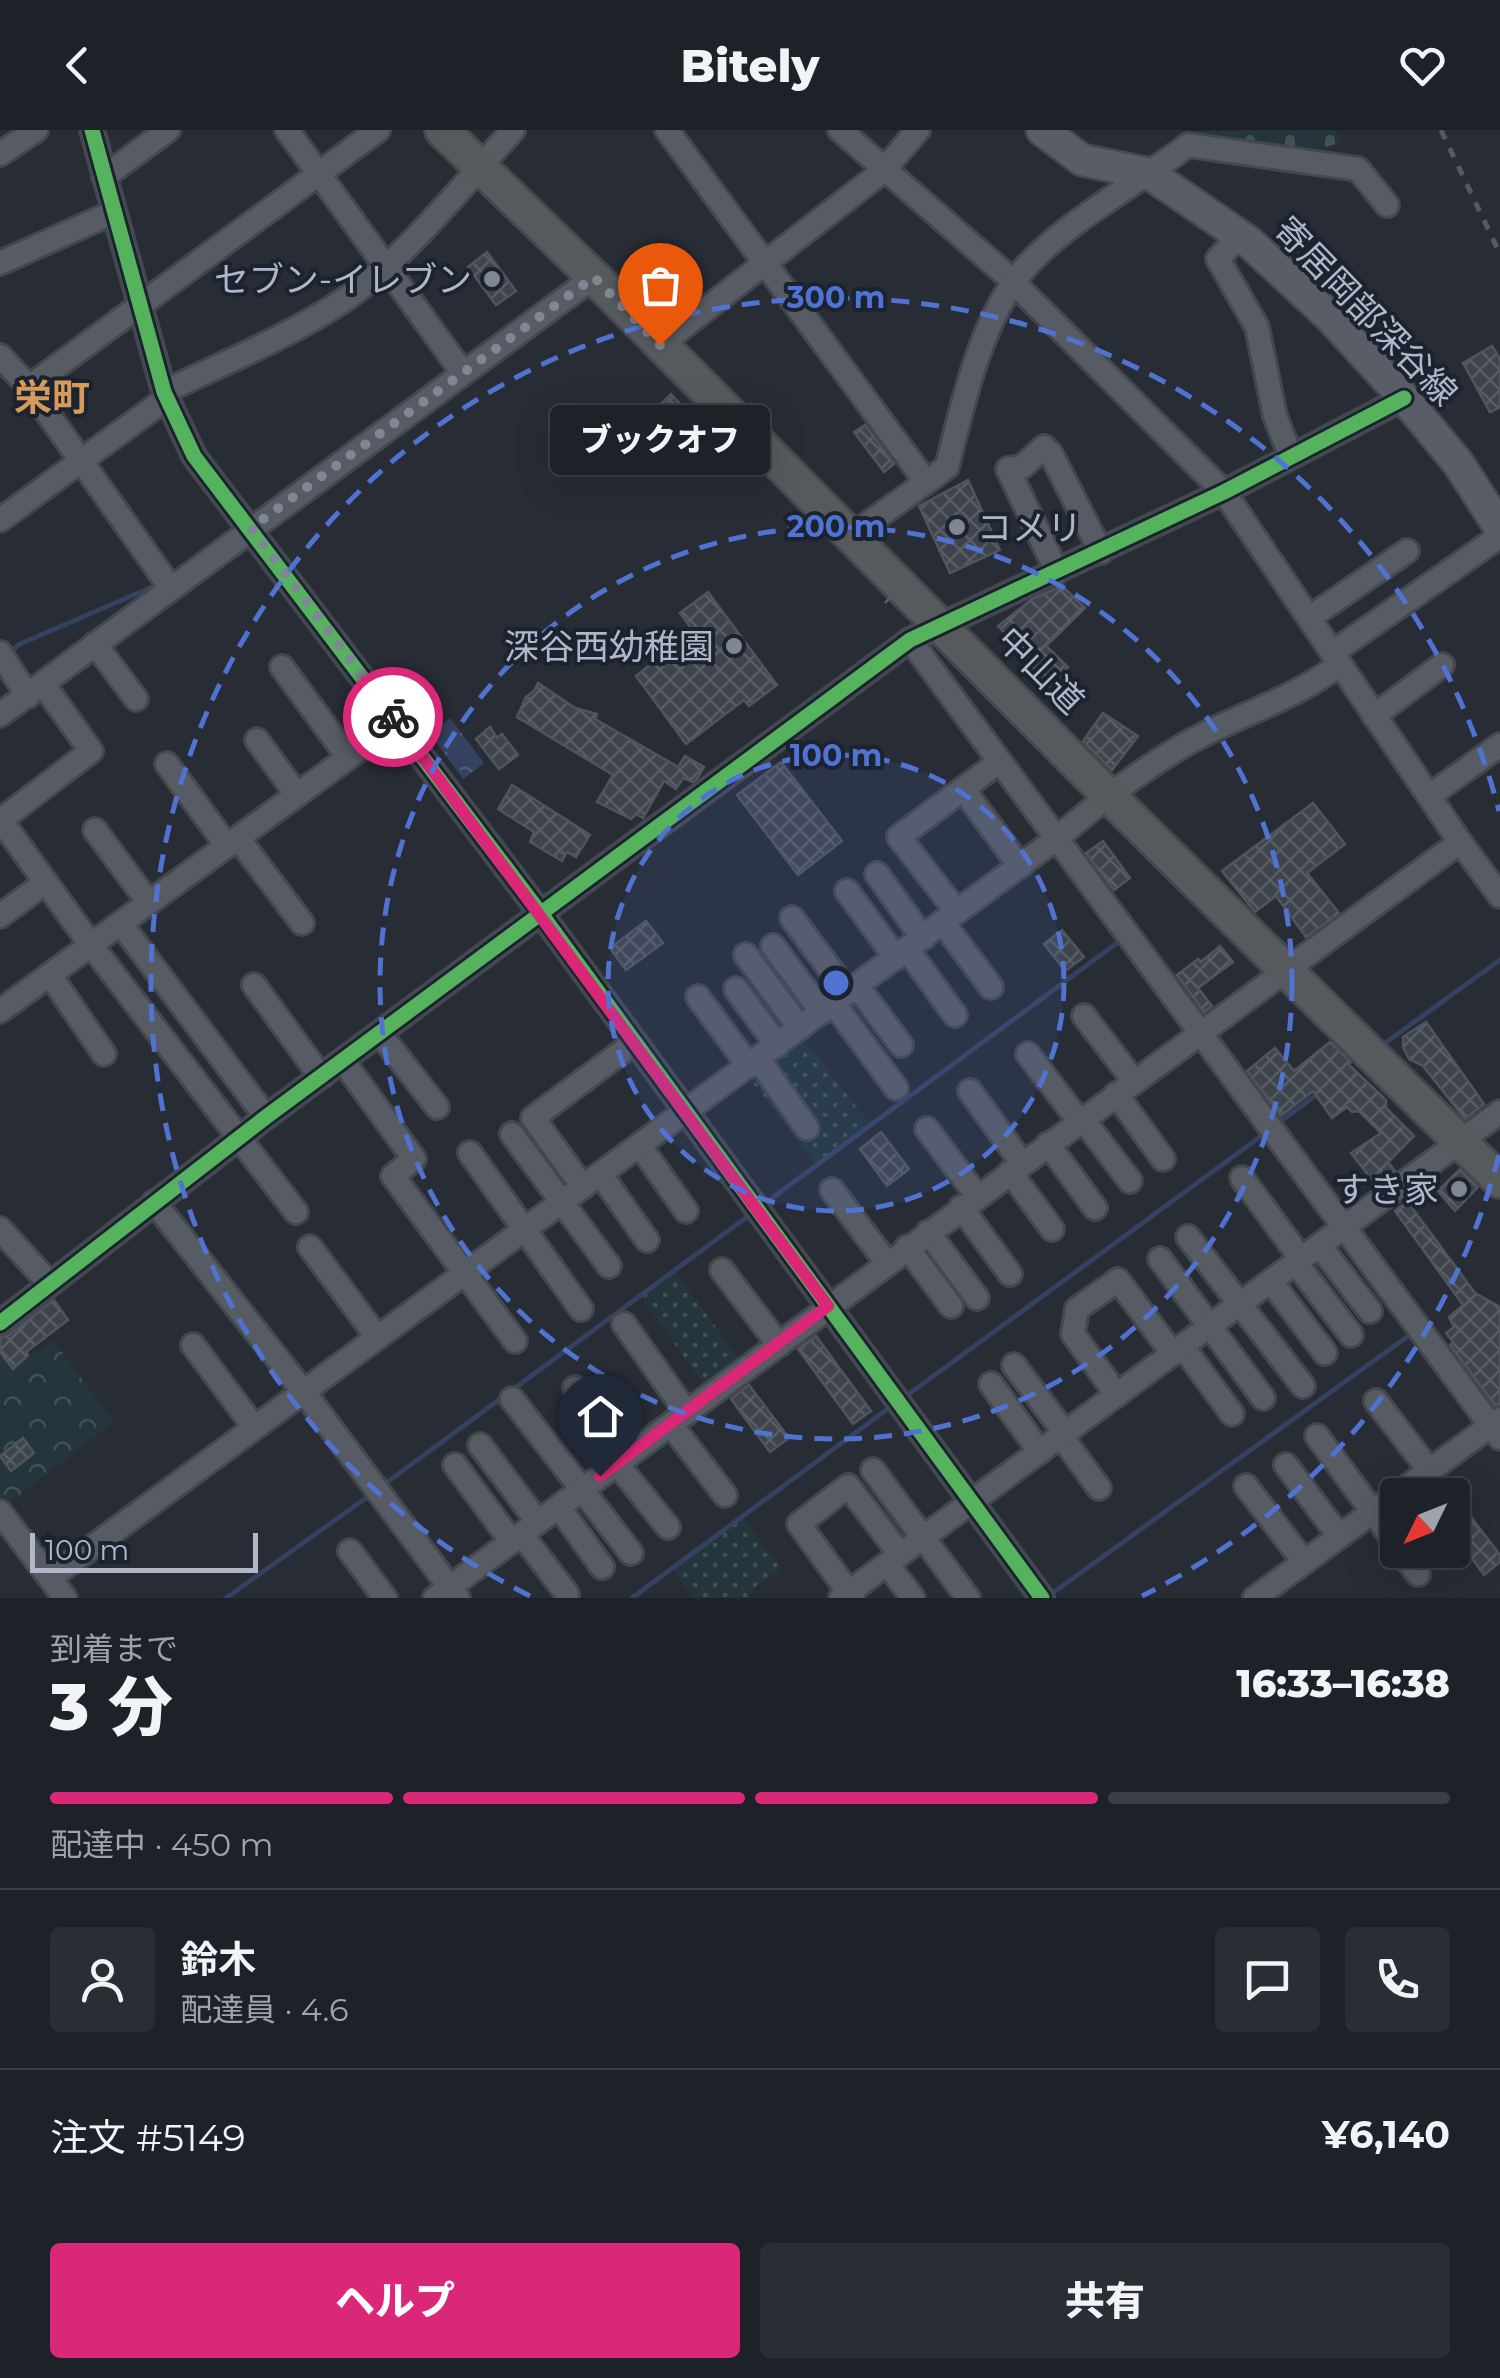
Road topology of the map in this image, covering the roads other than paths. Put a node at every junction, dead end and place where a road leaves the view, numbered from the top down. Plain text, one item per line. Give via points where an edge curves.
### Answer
1 (36, 130) edge
2 (92, 130) edge
3 (168, 130) edge
4 (287, 130) edge
5 (378, 130) edge
6 (442, 130) edge
7 (514, 130) edge
8 (667, 130) edge
9 (840, 130) edge
10 (918, 130) edge
11 (1042, 130) edge
12 (1192, 137) edge
13 (0, 154) edge
14 (480, 167) junction
15 (883, 171) junction
16 (318, 173) junction
17 (1150, 174) junction
18 (104, 177) junction
19 (1387, 205) dead end
20 (114, 212) junction
21 (1239, 236) junction
22 (0, 263) edge
23 (386, 266) junction
24 (765, 266) junction
25 (594, 277) junction
26 (1013, 284) junction
27 (138, 304) junction
28 (660, 345) junction
29 (0, 356) edge
30 (463, 373) junction
31 (29, 387) junction
32 (165, 395) junction
33 (1404, 398) junction
34 (1291, 456) junction
35 (80, 458) junction
36 (926, 482) junction
37 (1224, 492) junction
38 (0, 520) edge
39 (251, 528) junction
40 (1500, 532) edge
41 (852, 536) junction
42 (1408, 551) dead end
43 (1101, 552) junction
44 (1057, 572) junction
45 (170, 587) junction
46 (1309, 618) junction
47 (940, 626) junction
48 (910, 640) junction
49 (95, 644) junction
50 (0, 654) edge
51 (1336, 658) junction
52 (1442, 666) dead end
53 (282, 668) dead end
54 (36, 690) junction
55 (136, 699) dead end
56 (0, 715) edge
57 (1374, 716) junction
58 (397, 722) junction
59 (257, 740) dead end
60 (1500, 745) edge
61 (348, 757) junction
62 (999, 762) junction
63 (167, 764) dead end
64 (962, 789) junction
65 (296, 795) junction
66 (1108, 795) junction
67 (1428, 796) junction
68 (0, 820) edge
69 (95, 830) dead end
70 (1056, 839) junction
71 (233, 842) junction
72 (1460, 842) junction
73 (1020, 866) junction
74 (876, 874) dead end
75 (46, 882) junction
76 (847, 891) dead end
77 (1500, 896) edge
78 (149, 903) junction
79 (542, 914) junction
80 (0, 916) edge
81 (792, 918) dead end
82 (950, 918) junction
83 (302, 923) dead end
84 (120, 924) junction
85 (91, 945) junction
86 (774, 946) dead end
87 (908, 948) junction
88 (746, 955) dead end
89 (1287, 970) junction
90 (50, 976) junction
91 (254, 986) dead end
92 (991, 987) dead end
93 (736, 989) dead end
94 (698, 998) dead end
95 (840, 999) junction
96 (0, 1012) edge
97 (955, 1015) dead end
98 (1084, 1016) dead end
99 (800, 1028) junction
100 (1199, 1033) junction
101 (380, 1034) junction
102 (635, 1042) junction
103 (901, 1046) dead end
104 (104, 1054) dead end
105 (1028, 1054) dead end
106 (762, 1057) junction
107 (343, 1060) junction
108 (321, 1076) junction
109 (896, 1088) dead end
110 (1125, 1088) junction
111 (970, 1091) dead end
112 (437, 1107) dead end
113 (1500, 1112) edge
114 (686, 1113) junction
115 (266, 1117) junction
116 (1081, 1120) junction
117 (807, 1128) dead end
118 (927, 1129) dead end
119 (512, 1134) dead end
120 (240, 1137) junction
121 (1460, 1141) junction
122 (1048, 1144) junction
123 (640, 1146) junction
124 (470, 1153) dead end
125 (1162, 1159) dead end
126 (1016, 1168) junction
127 (1242, 1178) dead end
128 (592, 1181) junction
129 (1130, 1181) dead end
130 (1500, 1181) edge
131 (832, 1190) dead end
132 (154, 1202) junction
133 (563, 1202) junction
134 (969, 1202) junction
135 (1095, 1208) dead end
136 (686, 1211) dead end
137 (296, 1212) dead end
138 (0, 1229) edge
139 (1052, 1229) dead end
140 (1344, 1229) junction
141 (524, 1230) junction
142 (928, 1232) junction
143 (1188, 1237) dead end
144 (647, 1240) dead end
145 (310, 1247) dead end
146 (907, 1247) junction
147 (1306, 1256) junction
148 (1160, 1259) dead end
149 (886, 1263) junction
150 (609, 1266) dead end
151 (722, 1270) dead end
152 (465, 1273) junction
153 (1010, 1274) dead end
154 (1270, 1282) junction
155 (50, 1284) junction
156 (977, 1298) dead end
157 (1240, 1304) junction
158 (828, 1306) junction
159 (951, 1306) dead end
160 (581, 1308) dead end
161 (1370, 1311) dead end
162 (0, 1323) edge
163 (624, 1324) dead end
164 (1210, 1326) junction
165 (1351, 1335) dead end
166 (377, 1337) junction
167 (515, 1342) dead end
168 (193, 1345) dead end
169 (779, 1345) junction
170 (1178, 1350) junction
171 (1324, 1353) dead end
172 (1014, 1365) dead end
173 (991, 1384) dead end
174 (1303, 1386) dead end
175 (575, 1388) dead end
176 (303, 1391) junction
177 (1116, 1395) junction
178 (1262, 1398) dead end
179 (512, 1399) dead end
180 (1376, 1401) dead end
181 (1232, 1414) dead end
182 (679, 1419) junction
183 (254, 1427) junction
184 (1497, 1427) edge
185 (1063, 1435) junction
186 (1317, 1436) dead end
187 (480, 1445) dead end
188 (1040, 1452) junction
189 (622, 1461) junction
190 (1286, 1465) dead end
191 (456, 1466) dead end
192 (872, 1470) dead end
193 (1430, 1470) junction
194 (1246, 1486) dead end
195 (1099, 1488) dead end
196 (583, 1489) junction
197 (725, 1495) dead end
198 (971, 1502) junction
199 (558, 1507) junction
200 (0, 1512) edge
201 (1372, 1512) junction
202 (1380, 1523) edge
203 (668, 1526) dead end
204 (524, 1533) junction
205 (1338, 1536) junction
206 (922, 1538) junction
207 (8, 1540) edge
208 (350, 1550) dead end
209 (632, 1553) dead end
210 (893, 1559) junction
211 (1304, 1562) junction
212 (602, 1567) dead end
213 (1414, 1568) edge
214 (1418, 1574) dead end
215 (50, 1578) junction
216 (448, 1594) edge
217 (568, 1594) dead end
218 (848, 1596) edge
219 (66, 1598) edge
220 (384, 1598) edge
221 (912, 1598) edge
222 (968, 1598) edge
223 (1042, 1598) edge
224 (1255, 1598) edge

1 - 13 street
2 - 18 street
3 - 18 street
4 - 16 street
5 - 16 street
6 - 14 highway, 中山道
7 - 14 street
8 - 24 street
9 - 15 street
10 - 15 street
11 - 17 main road, 寄居岡部深谷線 via 1082,160
12 - 17 street
12 - 19 street via 1358,169
14 - 23 street
14 - 25 highway, 中山道
15 - 24 street
15 - 26 street
16 - 23 street
16 - 27 street
17 - 21 main road, 寄居岡部深谷線
17 - 26 street via 1056,239
18 - 20 street
20 - 22 street
20 - 27 street
21 - 33 main road, 寄居岡部深谷線 via 1328,316
21 - 34 street via 1218,259 1257,327 1275,416
23 - 30 street
23 - 32 street via 300,326
24 - 28 street
24 - 36 street
25 - 28 highway, 中山道
25 - 30 street
26 - 36 street via 960,411 948,467
26 - 37 street
27 - 31 street
27 - 32 street
28 - 41 highway, 中山道
29 - 31 street
30 - 39 street
31 - 35 street
32 - 35 street
32 - 39 street via 194,456
33 - 34 street
33 - 40 main road, 寄居岡部深谷線 via 1458,463
34 - 37 street
35 - 38 street
35 - 45 street
36 - 41 street
37 - 43 street
37 - 46 street
39 - 45 street
39 - 58 street
40 - 51 street
41 - 47 highway, 中山道
42 - 46 street
43 - 44 street
43 - 44 street via 1044,447 1022,467 1008,469
44 - 47 street
45 - 49 street
46 - 51 street
47 - 48 street
47 - 66 highway, 中山道
48 - 62 street
48 - 79 street
49 - 54 street
49 - 55 street
50 - 54 street
51 - 57 street
51 - 66 street via 1319,680 1194,739
52 - 57 street
53 - 61 street
54 - 56 street
54 - 68 street via 91,751
57 - 67 street
58 - 61 street
58 - 79 street
59 - 65 street
60 - 67 street
61 - 65 street
62 - 64 street
62 - 70 street
63 - 71 street
64 - 73 street
64 - 82 street via 899,837
65 - 71 street
66 - 70 street
66 - 89 highway, 中山道
67 - 72 street
68 - 75 street
69 - 78 street
70 - 73 street
70 - 100 street
71 - 78 street
71 - 83 street
72 - 77 street
72 - 89 street
73 - 82 street
74 - 87 street
75 - 80 street
75 - 85 street
76 - 87 street
78 - 84 street
79 - 101 street
79 - 102 street
81 - 95 street
82 - 87 street
82 - 92 street
84 - 85 street
84 - 115 street
85 - 90 street
85 - 120 street
86 - 95 street
87 - 95 street
87 - 97 street
88 - 99 street
89 - 100 street
89 - 121 highway, 中山道
90 - 96 street
90 - 104 street
91 - 108 street
93 - 106 street
94 - 106 street
95 - 99 street
95 - 103 street
95 - 109 street
98 - 110 street
99 - 106 street
100 - 110 street
100 - 140 street
101 - 107 street
101 - 112 street
102 - 114 street
102 - 128 street via 533,1118
105 - 116 street
106 - 114 street
106 - 117 street
107 - 108 street
107 - 152 street via 414,1158 394,1176
108 - 115 street
110 - 116 street
110 - 125 street
111 - 126 street
113 - 121 street
114 - 123 street
114 - 158 street
115 - 120 street
116 - 122 street
116 - 129 street
118 - 134 street
119 - 133 street
120 - 132 street
120 - 137 street
121 - 130 highway, 中山道
121 - 140 street
122 - 126 street
122 - 135 street
123 - 128 street
123 - 136 street
124 - 141 street
126 - 134 street
126 - 139 street
127 - 147 street
128 - 133 street
128 - 144 street
131 - 149 street
132 - 155 street
132 - 176 street
133 - 141 street
133 - 150 street
134 - 142 street
134 - 153 street
138 - 155 street
140 - 147 street
140 - 184 street
141 - 152 street
141 - 160 street
142 - 146 street
142 - 156 street
143 - 157 street
145 - 166 street
146 - 149 street
146 - 159 street
147 - 154 street
147 - 161 street
147 - 165 street
148 - 164 street
149 - 158 street
151 - 169 street
152 - 166 street
152 - 167 street
154 - 157 street
154 - 171 street
155 - 162 street
157 - 164 street
157 - 174 street
158 - 169 street
158 - 198 street
163 - 182 street
164 - 170 street
164 - 178 street
166 - 176 street
168 - 183 street
169 - 182 street
170 - 177 street
170 - 177 street via 1118,1280 1078,1309 1073,1334
170 - 181 street
172 - 185 street
173 - 188 street
175 - 189 street
176 - 183 street
176 - 216 street
177 - 185 street
179 - 196 street
180 - 193 street
182 - 189 street
182 - 197 street
183 - 215 street
184 - 193 street
185 - 188 street
185 - 195 street
186 - 201 street
187 - 204 street
188 - 198 street
189 - 196 street
189 - 203 street
190 - 205 street
191 - 204 street
192 - 206 street
193 - 201 street
194 - 211 street
196 - 199 street
196 - 209 street
198 - 206 street
198 - 223 street
199 - 204 street
199 - 212 street
200 - 207 street
201 - 202 street
201 - 205 street
204 - 216 street
204 - 217 street
205 - 211 street
206 - 210 street
206 - 222 street
207 - 215 street
208 - 220 street
210 - 218 street
210 - 218 street via 848,1486 799,1524
210 - 221 street
211 - 224 street
213 - 214 street
215 - 219 street

